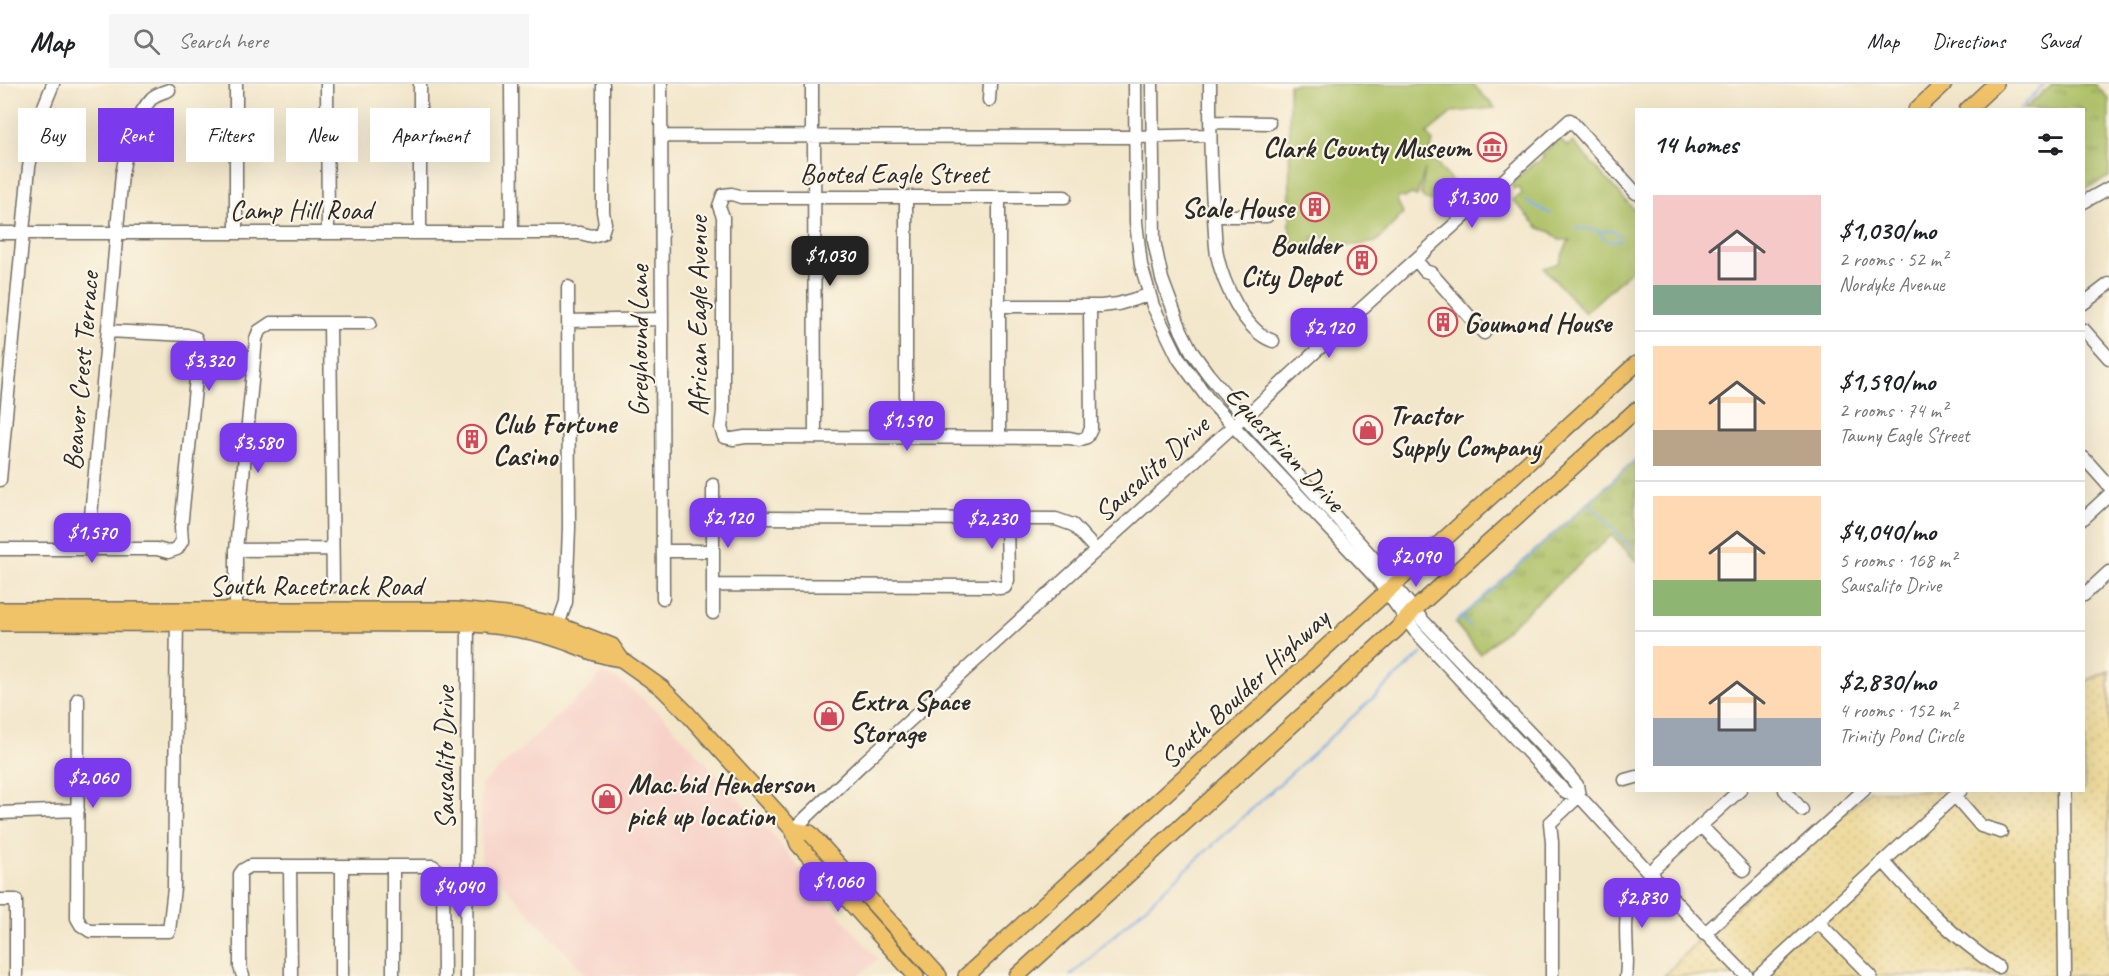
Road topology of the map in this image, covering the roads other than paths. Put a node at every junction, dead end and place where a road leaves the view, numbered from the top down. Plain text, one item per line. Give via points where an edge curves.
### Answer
1 (53, 84) edge
2 (236, 84) edge
3 (327, 84) edge
4 (420, 84) edge
5 (511, 84) edge
6 (603, 84) edge
7 (661, 84) edge
8 (812, 84) edge
9 (990, 84) edge
10 (1135, 84) edge
11 (1152, 84) edge
12 (1210, 84) edge
13 (1944, 84) edge
14 (1995, 84) edge
15 (169, 90) dead end
16 (989, 100) dead end
17 (1918, 108) edge
18 (1969, 108) edge
19 (1269, 123) dead end
20 (1210, 129) junction
21 (662, 136) junction
22 (813, 136) junction
23 (1136, 136) junction
24 (1152, 136) junction
25 (2109, 188) edge
26 (1635, 193) edge
27 (723, 195) joint
28 (815, 197) junction
29 (906, 197) junction
30 (999, 197) junction
31 (1065, 197) dead end
32 (2085, 201) edge
33 (1214, 216) junction
34 (1267, 216) dead end
35 (0, 232) edge
36 (22, 233) junction
37 (116, 233) junction
38 (236, 233) junction
39 (328, 233) junction
40 (420, 233) junction
41 (512, 233) junction
42 (1418, 258) junction
43 (2109, 284) edge
44 (568, 287) dead end
45 (1149, 295) junction
46 (2085, 302) edge
47 (999, 306) junction
48 (1090, 306) junction
49 (662, 319) junction
50 (568, 321) junction
51 (330, 323) junction
52 (370, 323) dead end
53 (108, 330) junction
54 (2085, 331) edge
55 (1484, 333) dead end
56 (1273, 341) dead end
57 (2109, 358) edge
58 (1635, 365) edge
59 (1635, 411) edge
60 (1244, 416) junction
61 (1233, 426) junction
62 (815, 437) junction
63 (906, 437) junction
64 (999, 438) junction
65 (2085, 459) edge
66 (0, 480) edge
67 (712, 485) dead end
68 (2109, 486) edge
69 (2109, 495) edge
70 (2085, 517) edge
71 (713, 518) junction
72 (1007, 519) junction
73 (0, 549) edge
74 (88, 549) junction
75 (332, 549) junction
76 (1096, 549) junction
77 (236, 550) junction
78 (663, 551) junction
79 (713, 551) junction
80 (2108, 577) edge
81 (713, 585) junction
82 (333, 586) dead end
83 (1390, 589) junction
84 (2085, 594) edge
85 (663, 598) dead end
86 (0, 610) edge
87 (236, 611) junction
88 (714, 613) dead end
89 (1410, 615) junction
90 (177, 617) junction
91 (320, 617) junction
92 (468, 618) junction
93 (0, 623) edge
94 (558, 625) junction
95 (621, 658) junction
96 (78, 699) dead end
97 (1738, 792) edge
98 (1787, 792) edge
99 (1862, 792) edge
100 (2063, 792) edge
101 (1958, 793) edge
102 (1579, 796) junction
103 (78, 810) junction
104 (1802, 810) dead end
105 (0, 813) edge
106 (1701, 826) junction
107 (793, 830) junction
108 (2001, 832) dead end
109 (1884, 862) junction
110 (290, 866) junction
111 (342, 866) junction
112 (393, 866) junction
113 (1744, 870) dead end
114 (1652, 874) junction
115 (0, 900) edge
116 (1818, 922) junction
117 (1704, 934) junction
118 (1998, 968) dead end
119 (16, 976) edge
120 (243, 976) edge
121 (291, 976) edge
122 (342, 976) edge
123 (393, 976) edge
124 (444, 976) edge
125 (466, 976) edge
126 (916, 976) edge
127 (939, 976) edge
128 (966, 976) edge
129 (1017, 976) edge
130 (1552, 976) edge
131 (1626, 976) edge
132 (1747, 976) edge
133 (1759, 976) edge
134 (1871, 976) edge
135 (2065, 976) edge

1 - 36 street via 32,148
2 - 38 street
3 - 39 street
4 - 40 street
5 - 41 street
6 - 41 street, Camp Hill Road via 602,233
7 - 21 street, Greyhound Lane
8 - 22 street
9 - 16 street
10 - 23 street, Equestrian Drive
11 - 24 street, Equestrian Drive
12 - 20 street
13 - 17 main road
14 - 18 main road
15 - 37 street, Beaver Crest Terrace via 153,97 131,139 122,174
19 - 20 street
20 - 24 street
20 - 33 street
21 - 22 street
21 - 49 street, Greyhound Lane
22 - 23 street
22 - 28 street
23 - 24 street
23 - 45 street, Equestrian Drive via 1138,242
24 - 60 street, Equestrian Drive via 1154,241 1162,279 1192,352
25 - 32 street
26 - 42 street, Sausalito Drive via 1570,120
27 - 28 street, Booted Eagle Street
27 - 62 street, African Eagle Avenue via 719,206 723,217 724,437
28 - 29 street, Booted Eagle Street
28 - 62 street
29 - 30 street, Booted Eagle Street
29 - 63 street
30 - 31 street, Booted Eagle Street
30 - 47 street
33 - 34 street
33 - 56 street via 1217,255 1233,298 1251,326 1263,338
35 - 36 street, Camp Hill Road
36 - 37 street, Camp Hill Road
36 - 66 street
37 - 38 street, Camp Hill Road
37 - 53 street, Beaver Crest Terrace
38 - 39 street, Camp Hill Road
39 - 40 street, Camp Hill Road
40 - 41 street, Camp Hill Road
42 - 55 street via 1425,272 1431,273
42 - 60 street, Sausalito Drive
43 - 46 street
44 - 50 street
45 - 48 street via 1118,304
45 - 61 street, Equestrian Drive via 1179,359
47 - 48 street
47 - 64 street
48 - 64 street via 1091,429 1087,437
49 - 50 street
49 - 78 street, Greyhound Lane
50 - 94 street via 569,538 566,602
51 - 52 street
51 - 75 street
51 - 77 street via 271,323 261,328 256,339
53 - 74 street, Beaver Crest Terrace
53 - 74 street via 196,338 199,348 182,541 177,549 168,552
54 - 57 street
58 - 83 main road, South Boulder Highway
59 - 89 main road, South Boulder Highway
60 - 61 street, Sausalito Drive
60 - 83 street, Equestrian Drive via 1386,572
61 - 76 street, Sausalito Drive
61 - 83 street, Equestrian Drive
62 - 63 street
63 - 64 street
65 - 68 street
67 - 71 street
69 - 70 street
71 - 72 street
71 - 79 street
72 - 76 street via 1065,521
72 - 81 street via 1008,580 999,588
73 - 74 street
75 - 77 street
75 - 82 street
76 - 107 street, Sausalito Drive
77 - 87 street
78 - 79 street
78 - 85 street, Greyhound Lane
79 - 81 street
80 - 84 street
81 - 88 street
83 - 89 street, Equestrian Drive
83 - 128 main road, South Boulder Highway
86 - 90 main road, South Racetrack Road
87 - 90 main road, South Racetrack Road
87 - 91 main road, South Racetrack Road
89 - 102 street, Equestrian Drive via 1566,793
89 - 129 main road, South Boulder Highway
90 - 91 main road, South Racetrack Road
90 - 93 main road, South Racetrack Road
90 - 103 street via 174,888 169,931 90,931 81,925 77,918
91 - 92 main road, South Racetrack Road
92 - 94 main road, South Racetrack Road via 516,616
92 - 95 main road, South Racetrack Road via 534,632 602,656
92 - 125 street, Sausalito Drive
94 - 95 main road, South Racetrack Road via 612,646
95 - 107 main road, South Racetrack Road via 685,711
96 - 103 street
97 - 106 street
98 - 104 street
99 - 117 street
100 - 135 street
101 - 108 street via 1981,826
101 - 109 street
102 - 114 street, Equestrian Drive
102 - 130 street via 1550,823
103 - 105 street
106 - 113 street
106 - 114 street
107 - 126 main road, South Racetrack Road via 798,844
107 - 127 main road, South Racetrack Road via 810,833
109 - 116 street
109 - 118 street via 1916,899
110 - 111 street
110 - 120 street via 250,866 240,874
110 - 121 street
111 - 112 street
111 - 122 street
112 - 123 street
112 - 124 street via 433,866 443,874
114 - 117 street, Equestrian Drive
114 - 131 street via 1629,903
115 - 119 street via 16,900
116 - 133 street
116 - 134 street
117 - 132 street, Equestrian Drive

